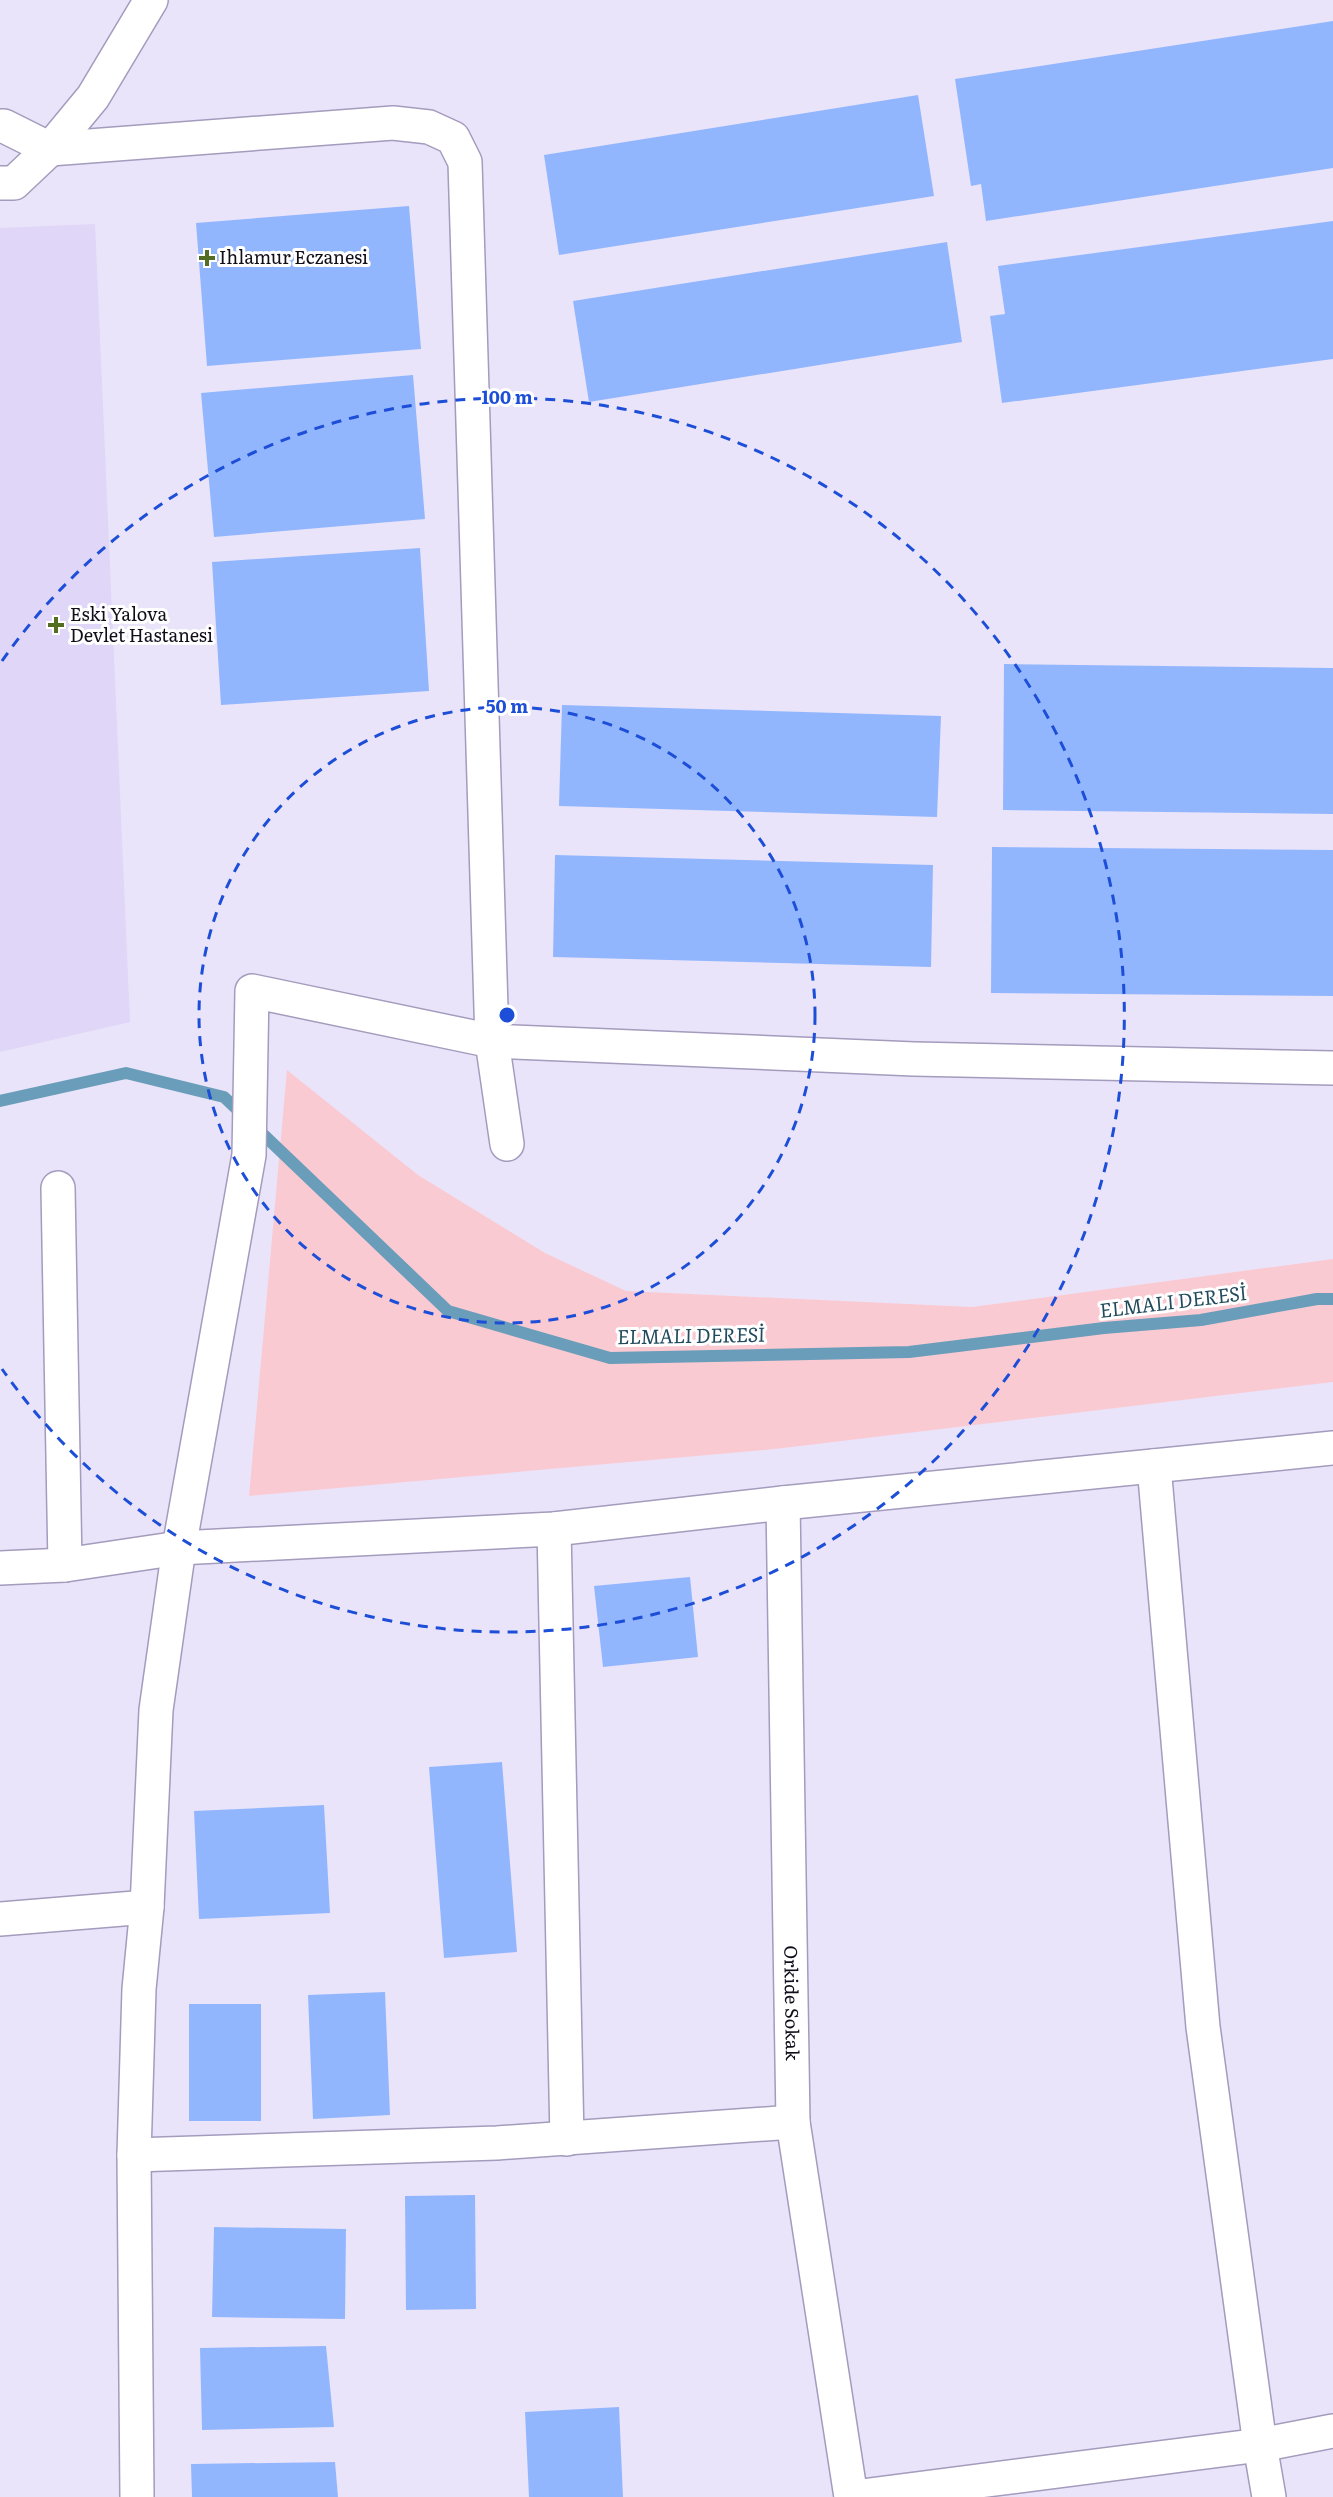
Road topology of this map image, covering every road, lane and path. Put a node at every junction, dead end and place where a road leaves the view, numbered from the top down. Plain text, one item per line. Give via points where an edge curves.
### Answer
1 (151, 0) edge
2 (0, 126) edge
3 (50, 149) junction
4 (0, 183) edge
5 (492, 1041) junction
6 (1333, 1068) edge
7 (507, 1144) dead end
8 (58, 1188) dead end
9 (1333, 1448) edge
10 (1154, 1466) junction
11 (783, 1503) junction
12 (554, 1529) junction
13 (179, 1548) junction
14 (65, 1565) junction
15 (0, 1568) edge
16 (147, 1907) junction
17 (0, 1919) edge
18 (794, 2122) junction
19 (567, 2139) junction
20 (134, 2155) junction
21 (1333, 2431) edge
22 (1260, 2445) junction
23 (137, 2497) edge
24 (852, 2497) edge
25 (1269, 2497) edge

1 - 3 street via 93,97
2 - 3 street
3 - 4 street via 14,183
3 - 5 street via 393,123 429,127 453,138 465,162
5 - 6 street via 914,1059
5 - 7 street
5 - 13 street via 252,991 249,1155
8 - 14 street
9 - 10 street
10 - 11 street
10 - 22 street via 1203,2027
11 - 12 street
11 - 18 street, Orkide Sokak
12 - 13 street
12 - 19 street
13 - 14 street
13 - 16 street via 156,1710
14 - 15 street
16 - 17 street
16 - 20 street via 139,1989
18 - 19 street
18 - 24 street, Orkide Sokak
19 - 20 street
20 - 23 street
21 - 22 street
22 - 24 street
22 - 25 street

